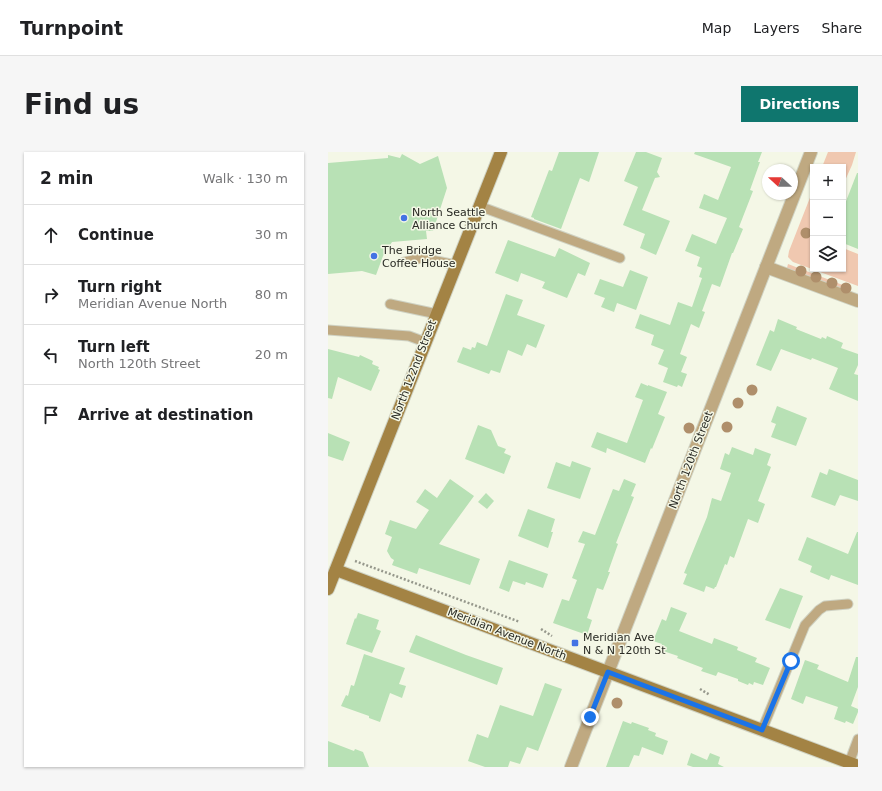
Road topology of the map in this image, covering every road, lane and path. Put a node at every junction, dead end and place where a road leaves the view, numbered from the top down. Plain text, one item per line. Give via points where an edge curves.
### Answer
1 (500, 152) edge
2 (811, 152) edge
3 (479, 206) junction
4 (620, 258) dead end
5 (404, 262) dead end
6 (456, 265) junction
7 (766, 267) junction
8 (858, 301) edge
9 (390, 304) dead end
10 (437, 314) junction
11 (328, 330) edge
12 (425, 342) junction
13 (355, 561) dead end
14 (336, 570) junction
15 (328, 589) edge
16 (848, 604) dead end
17 (520, 622) dead end
18 (608, 672) junction
19 (762, 730) junction
20 (858, 740) edge
21 (854, 764) edge
22 (571, 767) edge

1 - 3 street, North 122nd Street
2 - 7 street, North 120th Street
3 - 4 lane
3 - 6 street, North 122nd Street
5 - 6 lane via 422,258
6 - 10 street, North 122nd Street
7 - 8 street
7 - 18 street, North 120th Street
9 - 10 lane
10 - 12 street, North 122nd Street
11 - 12 lane via 409,336
12 - 14 street, North 122nd Street
13 - 17 path
14 - 15 street, North 122nd Street
14 - 18 street, Meridian Avenue North
16 - 19 lane via 825,606 805,625
18 - 19 street, Meridian Avenue North
18 - 22 street, North 120th Street
19 - 21 street, Meridian Avenue North
20 - 21 lane

